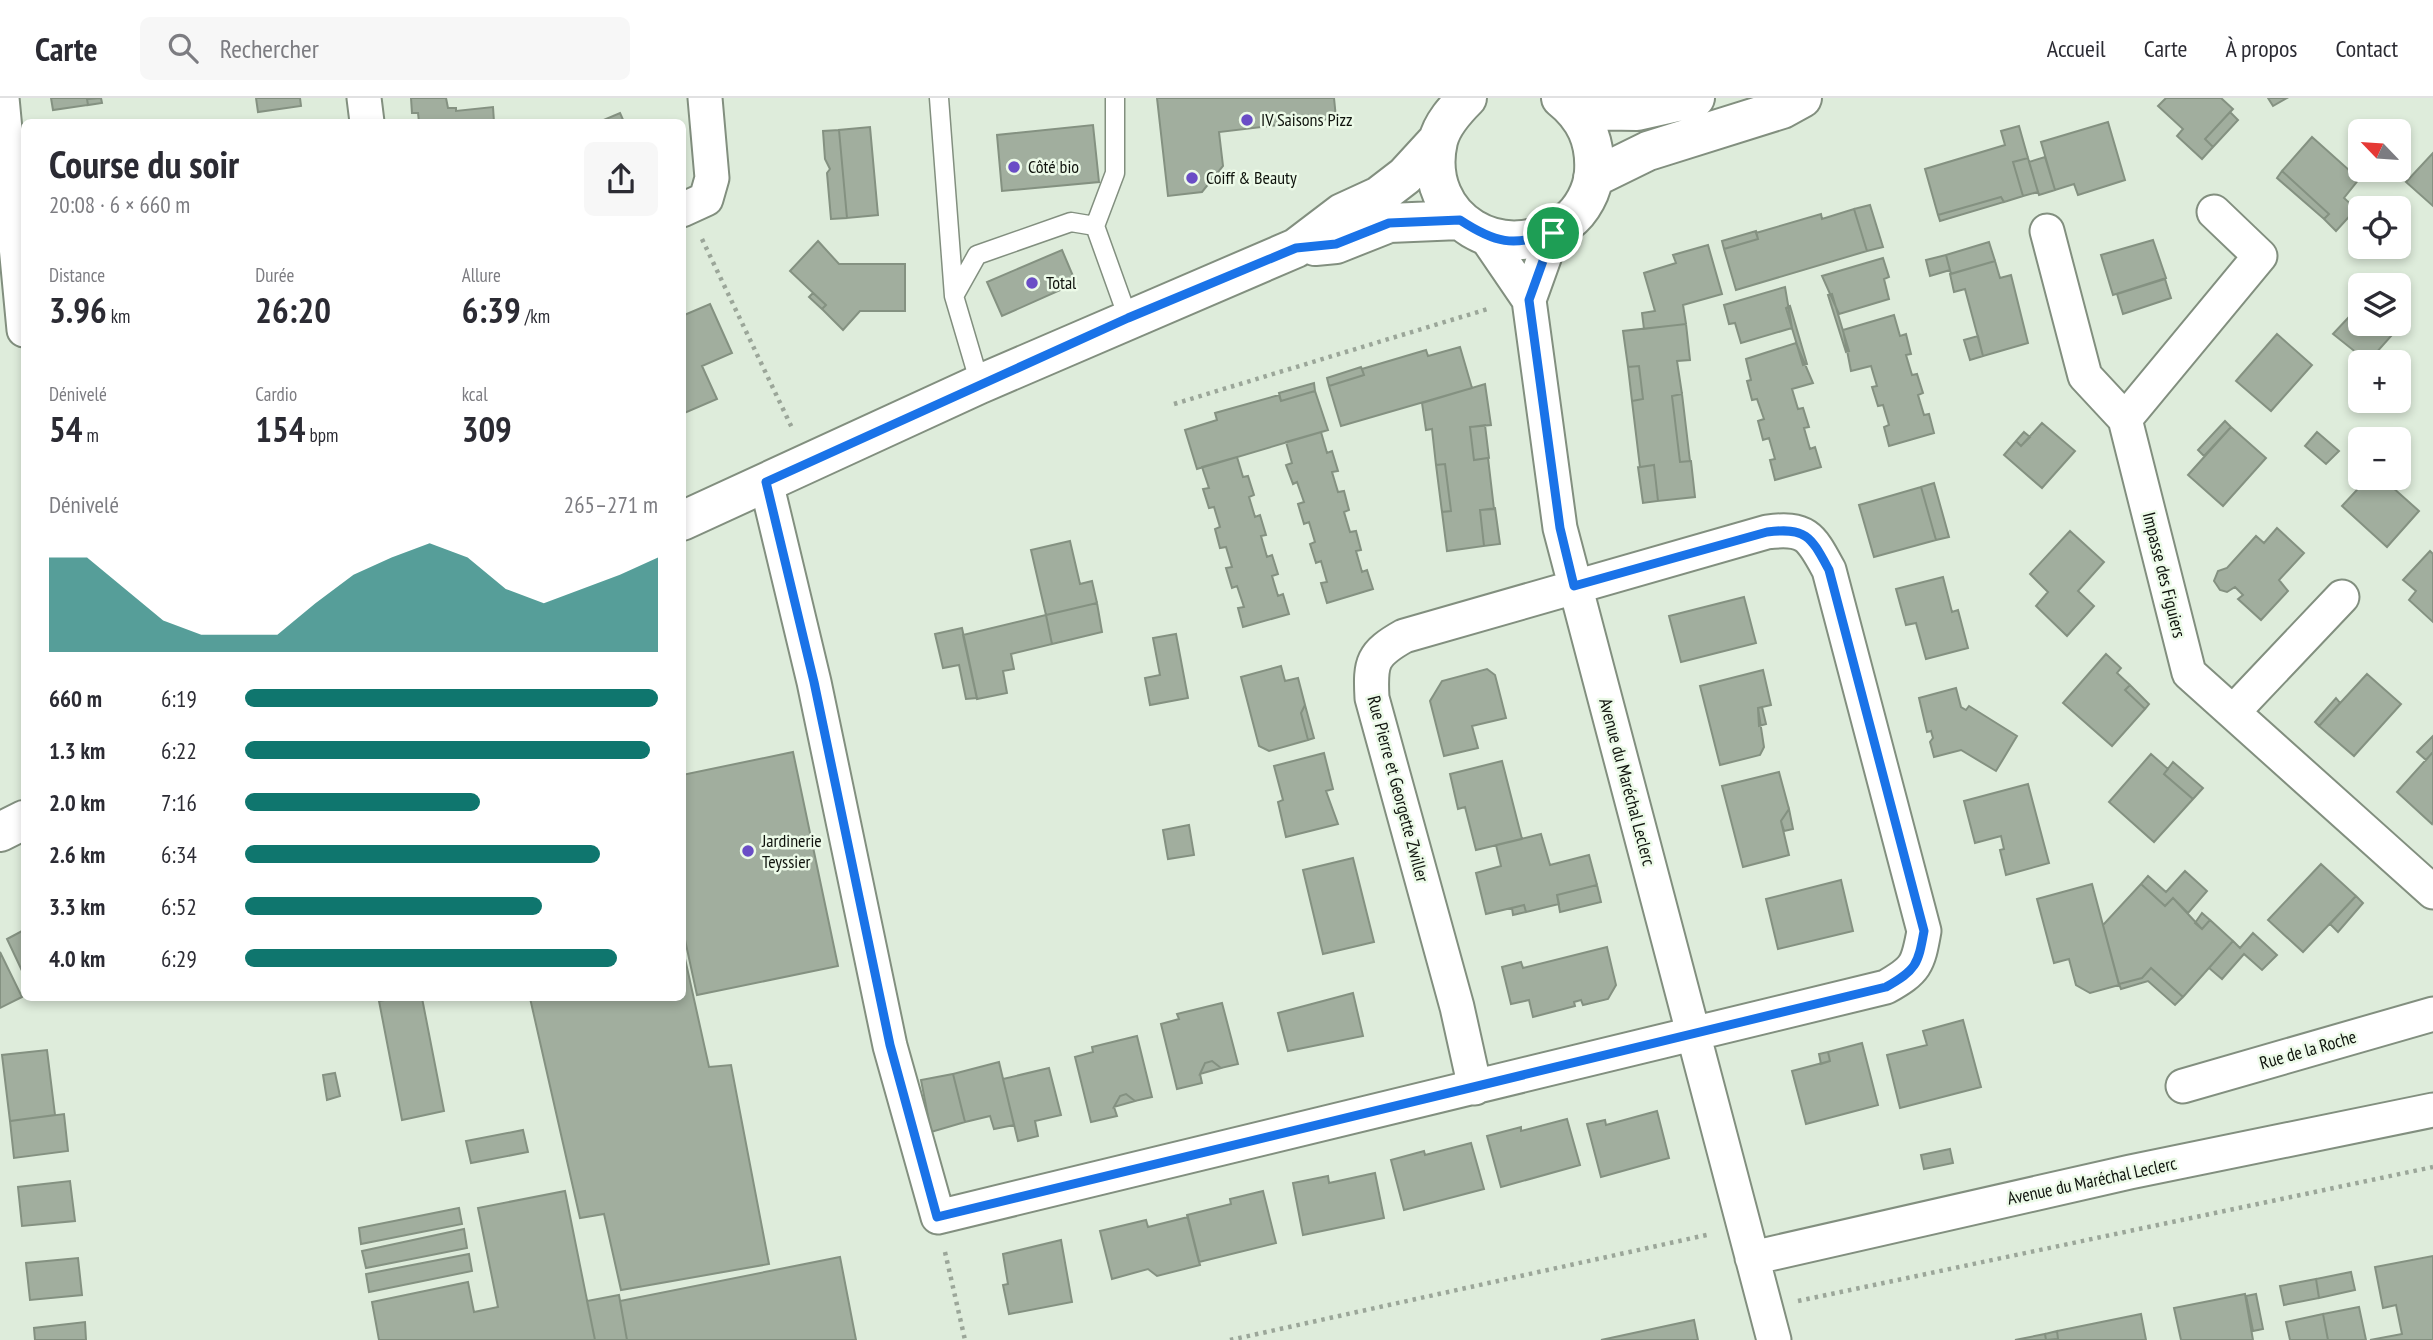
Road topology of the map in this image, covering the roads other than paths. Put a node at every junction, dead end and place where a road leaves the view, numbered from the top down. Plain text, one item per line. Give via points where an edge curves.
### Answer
1 (2, 98) edge
2 (364, 98) edge
3 (705, 98) edge
4 (939, 98) edge
5 (1115, 98) edge
6 (1467, 98) edge
7 (1695, 98) edge
8 (1802, 98) edge
9 (1569, 104) edge
10 (367, 119) edge
11 (1438, 140) junction
12 (1593, 177) junction
13 (686, 209) edge
14 (2214, 212) dead end
15 (1095, 226) junction
16 (1473, 229) junction
17 (2047, 232) dead end
18 (1553, 233) junction
19 (1296, 248) junction
20 (954, 296) junction
21 (21, 298) edge
22 (1529, 300) junction
23 (1128, 318) junction
24 (979, 384) junction
25 (2125, 419) junction
26 (766, 482) junction
27 (686, 518) edge
28 (1574, 586) junction
29 (2342, 597) dead end
30 (2233, 712) junction
31 (21, 822) edge
32 (0, 832) edge
33 (2433, 892) edge
34 (2433, 1014) edge
35 (1695, 1033) junction
36 (2183, 1086) dead end
37 (1475, 1088) junction
38 (2433, 1110) edge
39 (1752, 1258) junction
40 (1774, 1340) edge

1 - 21 street
2 - 10 street
3 - 13 street via 712,178 706,199
4 - 20 lane
5 - 15 lane via 1115,173
6 - 11 street via 1450,116
7 - 9 street via 1637,111
8 - 12 street via 1782,109 1648,151
9 - 12 street via 1588,131 1595,154
11 - 16 street via 1435,169 1443,197
11 - 19 street via 1379,196 1342,213
12 - 18 street via 1586,200 1572,219
14 - 25 street via 2260,256
15 - 20 lane via 1072,222 977,255
15 - 23 lane
16 - 18 street via 1508,242
16 - 19 street via 1389,223 1336,244
16 - 22 street, Avenue du Maréchal Leclerc
17 - 25 street, Impasse des Figuiers via 2085,376
18 - 22 street, Avenue du Maréchal Leclerc
19 - 23 street
20 - 24 lane
22 - 28 street, Avenue du Maréchal Leclerc via 1560,528
23 - 24 street
24 - 26 street
25 - 30 street, Impasse des Figuiers via 2189,673
26 - 27 street
26 - 37 street via 814,682 890,1045 937,1217
28 - 35 street, Avenue du Maréchal Leclerc
28 - 35 street, Rue Pierre et Georgette Zwiller via 1790,529 1811,538 1829,570 1924,931 1919,960 1911,973 1886,987
28 - 37 street, Rue Pierre et Georgette Zwiller via 1404,636 1379,650 1370,672 1372,698
29 - 30 street
30 - 33 street, Impasse des Figuiers
31 - 32 street
34 - 36 street, Rue de la Roche
35 - 37 street
35 - 39 street, Avenue du Maréchal Leclerc
38 - 39 street, Avenue du Maréchal Leclerc via 2130,1172
39 - 40 street, Avenue du Maréchal Leclerc

